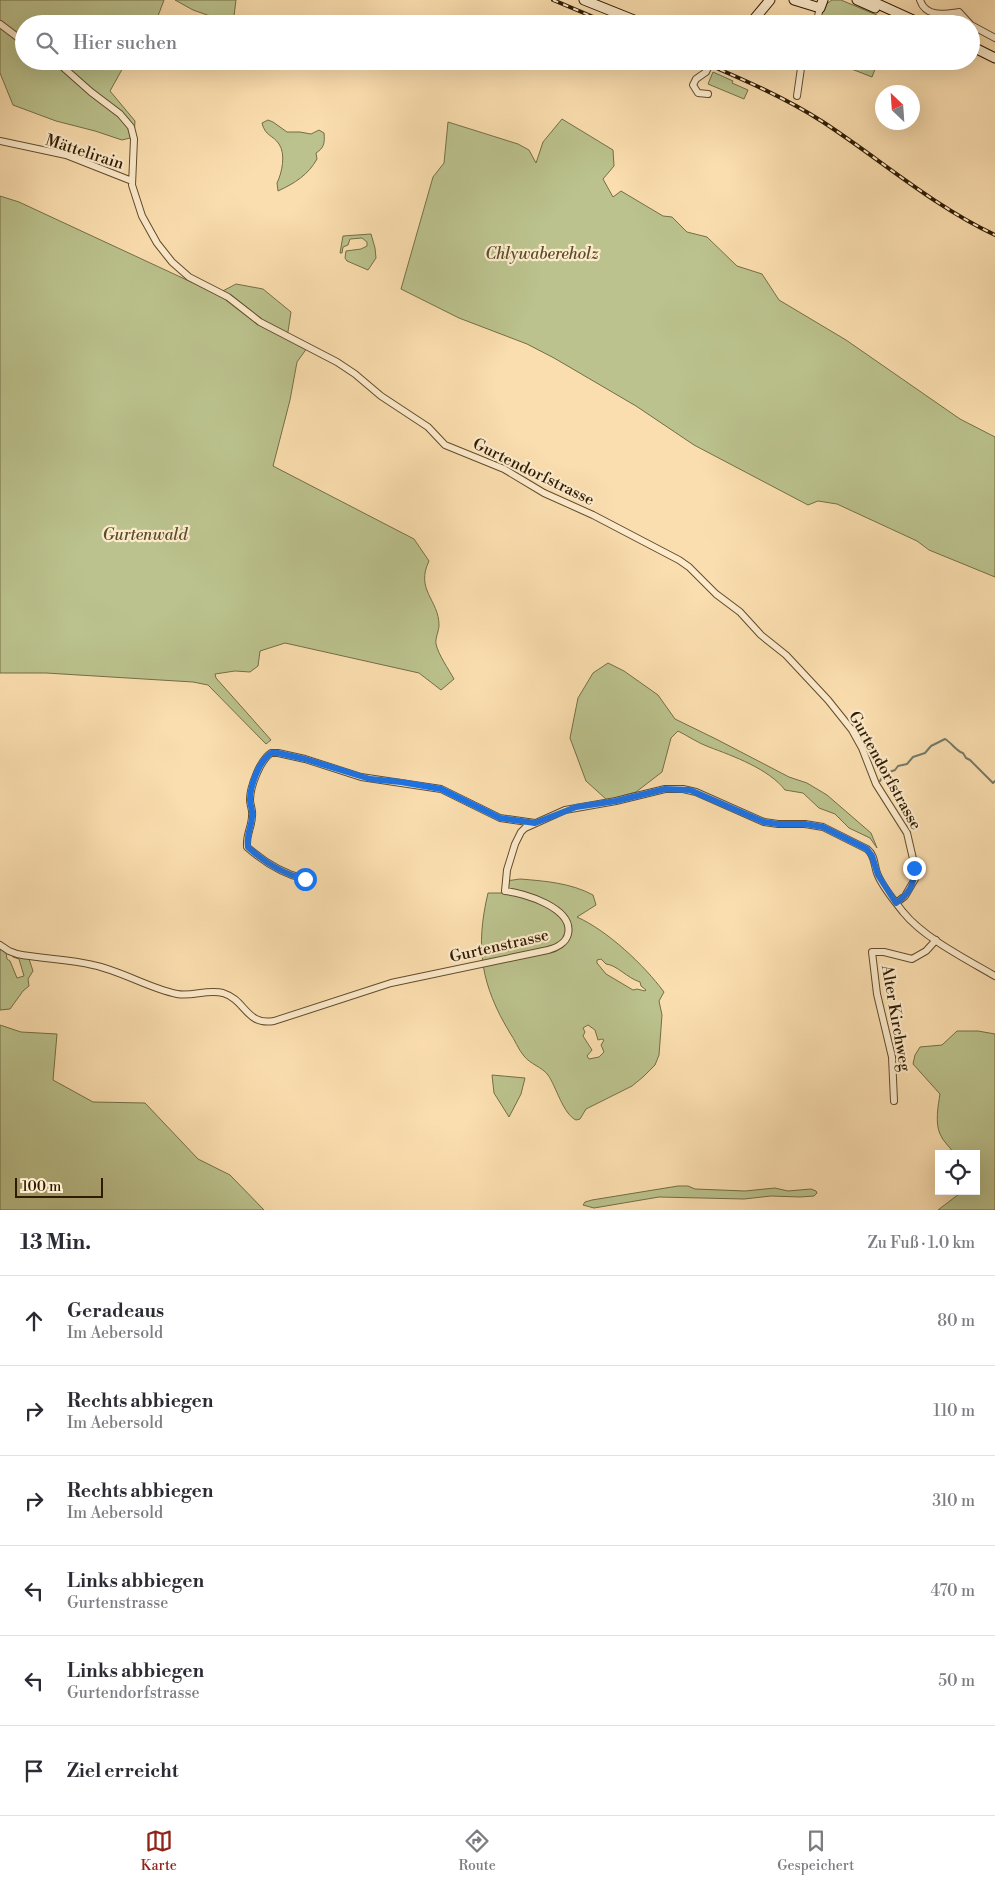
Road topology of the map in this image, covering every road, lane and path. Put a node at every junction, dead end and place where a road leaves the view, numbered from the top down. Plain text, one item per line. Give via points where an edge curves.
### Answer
1 (584, 0) edge
2 (770, 0) edge
3 (794, 0) edge
4 (857, 0) edge
5 (869, 0) edge
6 (920, 0) edge
7 (818, 4) edge
8 (622, 15) edge
9 (758, 15) edge
10 (899, 15) edge
11 (902, 15) edge
12 (937, 15) edge
13 (944, 15) edge
14 (962, 15) edge
15 (0, 24) edge
16 (980, 29) edge
17 (15, 35) edge
18 (995, 38) edge
19 (980, 50) edge
20 (995, 58) edge
21 (66, 70) edge
22 (707, 70) edge
23 (801, 70) edge
24 (708, 94) dead end
25 (797, 96) dead end
26 (0, 141) edge
27 (132, 181) junction
28 (535, 823) junction
29 (305, 879) dead end
30 (896, 903) junction
31 (936, 940) junction
32 (0, 945) edge
33 (995, 976) edge
34 (894, 1101) dead end

1 - 8 main road
2 - 9 main road
3 - 7 main road
4 - 10 main road
5 - 11 main road
6 - 12 street via 925,9
13 - 14 street via 959,12
15 - 17 street
16 - 18 street
19 - 20 main road
21 - 27 street, Gurtendorfstrasse via 120,114 131,127 134,139
22 - 24 street via 693,85 698,93
23 - 25 street
26 - 27 street, Mättelirain via 66,156
27 - 30 street, Gurtendorfstrasse via 142,216 157,243 189,277 228,297 260,322 355,374 381,396 428,427 444,444 504,469 679,560 786,655 846,722 862,748 876,784 907,833 915,879 906,896
28 - 29 street via 500,818 441,789 370,779 305,759 271,753 263,761 252,788 252,815 246,836 248,847 277,868
28 - 30 street, Gurtenstrasse via 576,807 665,789 690,790 764,822 823,827 867,849 878,875
28 - 32 street, Gurtenstrasse via 525,828 517,838 507,870 506,891 546,903 562,915 569,931 559,946 391,983 274,1021 256,1020 237,1001 222,993 175,993 122,973 9,952
30 - 31 street, Gurtenstrasse
31 - 33 street, Gurtenstrasse
31 - 34 street, Alter Kirchweg via 912,959 872,952 877,994 892,1057

